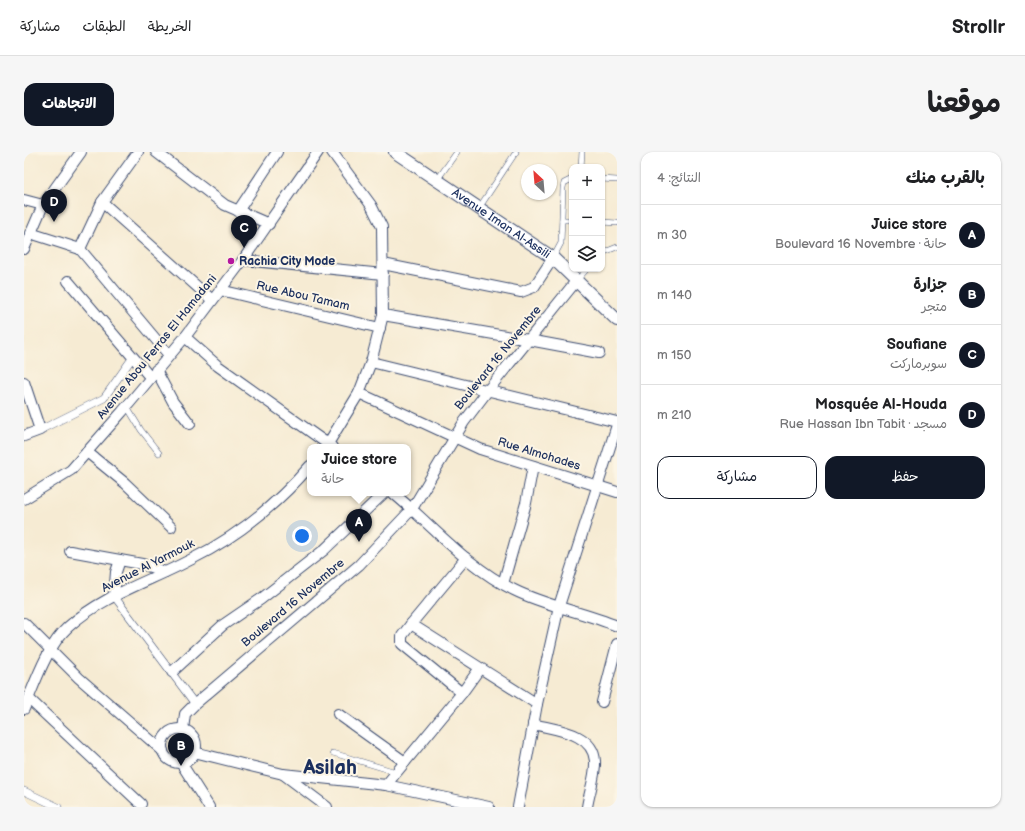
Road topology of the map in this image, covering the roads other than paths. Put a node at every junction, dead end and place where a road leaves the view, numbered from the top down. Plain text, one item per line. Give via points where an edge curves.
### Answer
1 (81, 152) edge
2 (138, 152) edge
3 (156, 152) edge
4 (277, 152) edge
5 (318, 152) edge
6 (332, 152) edge
7 (395, 152) edge
8 (457, 152) edge
9 (516, 152) edge
10 (582, 152) edge
11 (581, 164) edge
12 (605, 179) edge
13 (437, 180) junction
14 (569, 180) edge
15 (617, 180) edge
16 (24, 200) edge
17 (102, 202) junction
18 (43, 205) junction
19 (479, 208) junction
20 (238, 211) junction
21 (562, 220) junction
22 (569, 220) edge
23 (605, 222) edge
24 (617, 222) edge
25 (269, 224) junction
26 (27, 233) edge
27 (617, 247) edge
28 (24, 249) edge
29 (80, 249) junction
30 (605, 252) edge
31 (554, 258) junction
32 (243, 260) junction
33 (383, 269) junction
34 (585, 272) edge
35 (578, 280) junction
36 (68, 281) dead end
37 (220, 290) junction
38 (211, 299) junction
39 (383, 315) junction
40 (617, 320) edge
41 (380, 328) junction
42 (185, 337) junction
43 (529, 340) junction
44 (599, 353) dead end
45 (169, 355) junction
46 (133, 357) junction
47 (371, 362) junction
48 (153, 374) junction
49 (24, 382) edge
50 (488, 389) junction
51 (359, 394) junction
52 (126, 406) junction
53 (617, 422) edge
54 (190, 424) dead end
55 (617, 425) edge
56 (40, 430) junction
57 (24, 436) edge
58 (453, 438) junction
59 (326, 444) edge
60 (330, 444) edge
61 (88, 452) junction
62 (159, 453) dead end
63 (533, 466) junction
64 (307, 469) edge
65 (598, 486) junction
66 (617, 492) edge
67 (381, 496) edge
68 (397, 496) edge
69 (24, 499) edge
70 (412, 509) junction
71 (171, 527) dead end
72 (70, 551) dead end
73 (466, 558) junction
74 (120, 560) junction
75 (165, 572) junction
76 (503, 584) junction
77 (114, 596) junction
78 (559, 606) junction
79 (24, 623) edge
80 (411, 624) junction
81 (617, 626) edge
82 (617, 644) edge
83 (50, 651) junction
84 (480, 668) junction
85 (172, 672) junction
86 (462, 693) junction
87 (28, 698) junction
88 (602, 702) dead end
89 (195, 704) junction
90 (537, 704) junction
91 (24, 709) edge
92 (338, 714) dead end
93 (533, 724) junction
94 (183, 730) junction
95 (163, 751) junction
96 (194, 752) junction
97 (334, 754) dead end
98 (405, 762) junction
99 (181, 763) junction
100 (396, 772) junction
101 (283, 774) junction
102 (386, 785) junction
103 (24, 791) edge
104 (141, 804) dead end
105 (58, 807) edge
106 (209, 807) edge
107 (327, 807) edge
108 (489, 807) edge
109 (518, 807) edge
110 (587, 807) edge

1 - 18 street
2 - 17 street
3 - 20 street via 225,205
4 - 20 street
5 - 25 street, Avenue Abou Ferras El Hamadani
6 - 33 street via 378,216 382,227
7 - 13 street, Avenue Iman Al-Assili
8 - 13 lane
9 - 19 lane
10 - 11 lane
12 - 15 lane
13 - 19 street, Avenue Iman Al-Assili
14 - 21 lane via 564,183 563,188
16 - 18 street
17 - 29 street
17 - 38 street
18 - 26 street
19 - 31 street, Avenue Iman Al-Assili
20 - 25 street
21 - 22 lane
21 - 31 lane via 561,243
23 - 24 lane
25 - 32 street, Avenue Abou Ferras El Hamadani
26 - 28 street
26 - 29 street
27 - 30 lane
29 - 45 street
31 - 33 street via 534,287 521,292
31 - 35 street, Avenue Iman Al-Assili
32 - 33 street
32 - 37 street, Avenue Abou Ferras El Hamadani
33 - 39 street
34 - 35 lane
35 - 40 street, Avenue Iman Al-Assili
35 - 43 street, Boulevard 16 Novembre
36 - 46 street
37 - 38 street, Avenue Abou Ferras El Hamadani
37 - 41 street, Rue Abou Tamam
38 - 42 street, Avenue Abou Ferras El Hamadani
39 - 41 street
39 - 43 street
41 - 47 street
42 - 45 street, Avenue Abou Ferras El Hamadani
42 - 59 street via 218,366
43 - 44 street
43 - 50 street, Boulevard 16 Novembre
45 - 48 street, Avenue Abou Ferras El Hamadani
46 - 48 street
46 - 56 street via 104,398
47 - 50 street
47 - 51 street
48 - 52 street, Avenue Abou Ferras El Hamadani
48 - 54 street
49 - 56 street
50 - 53 street
50 - 58 street, Boulevard 16 Novembre
51 - 58 street, Rue Almohades
51 - 60 street
52 - 61 street, Avenue Abou Ferras El Hamadani
52 - 62 lane
55 - 65 street
56 - 57 street
58 - 63 street, Rue Almohades
58 - 70 street, Boulevard 16 Novembre
61 - 69 street, Avenue Abou Ferras El Hamadani via 71,470
61 - 71 street via 126,483
63 - 65 street, Rue Almohades
63 - 76 street via 526,503
64 - 75 street, Avenue Al Yarmouk via 264,512 241,529 193,559
65 - 66 street, Rue Almohades
65 - 78 street
67 - 85 street via 324,550 223,625
68 - 70 street
70 - 73 street
70 - 89 street, Boulevard 16 Novembre via 359,564
72 - 74 street
73 - 76 street
73 - 80 street
74 - 75 street
74 - 77 street
75 - 77 street, Avenue Al Yarmouk
76 - 78 street via 535,599
77 - 83 street, Avenue Al Yarmouk via 68,627
77 - 85 street
78 - 81 street
78 - 90 street
79 - 83 street
80 - 84 street
80 - 86 street via 402,636 402,644
82 - 88 street
83 - 87 street, Avenue Al Yarmouk
83 - 95 street
84 - 86 street
84 - 90 street
85 - 89 street
86 - 98 street
87 - 91 street, Avenue Al Yarmouk
87 - 104 street
89 - 94 street, Boulevard 16 Novembre via 185,714
90 - 93 street
92 - 98 street
93 - 109 street
93 - 110 street via 580,737 593,750 595,762
94 - 95 street via 171,731 167,735
94 - 96 street via 195,741
95 - 99 street via 170,760
96 - 99 street via 187,761
96 - 101 street
97 - 100 lane
98 - 100 street
99 - 106 street
100 - 102 street
101 - 102 street
101 - 107 street
102 - 108 street
103 - 105 street

